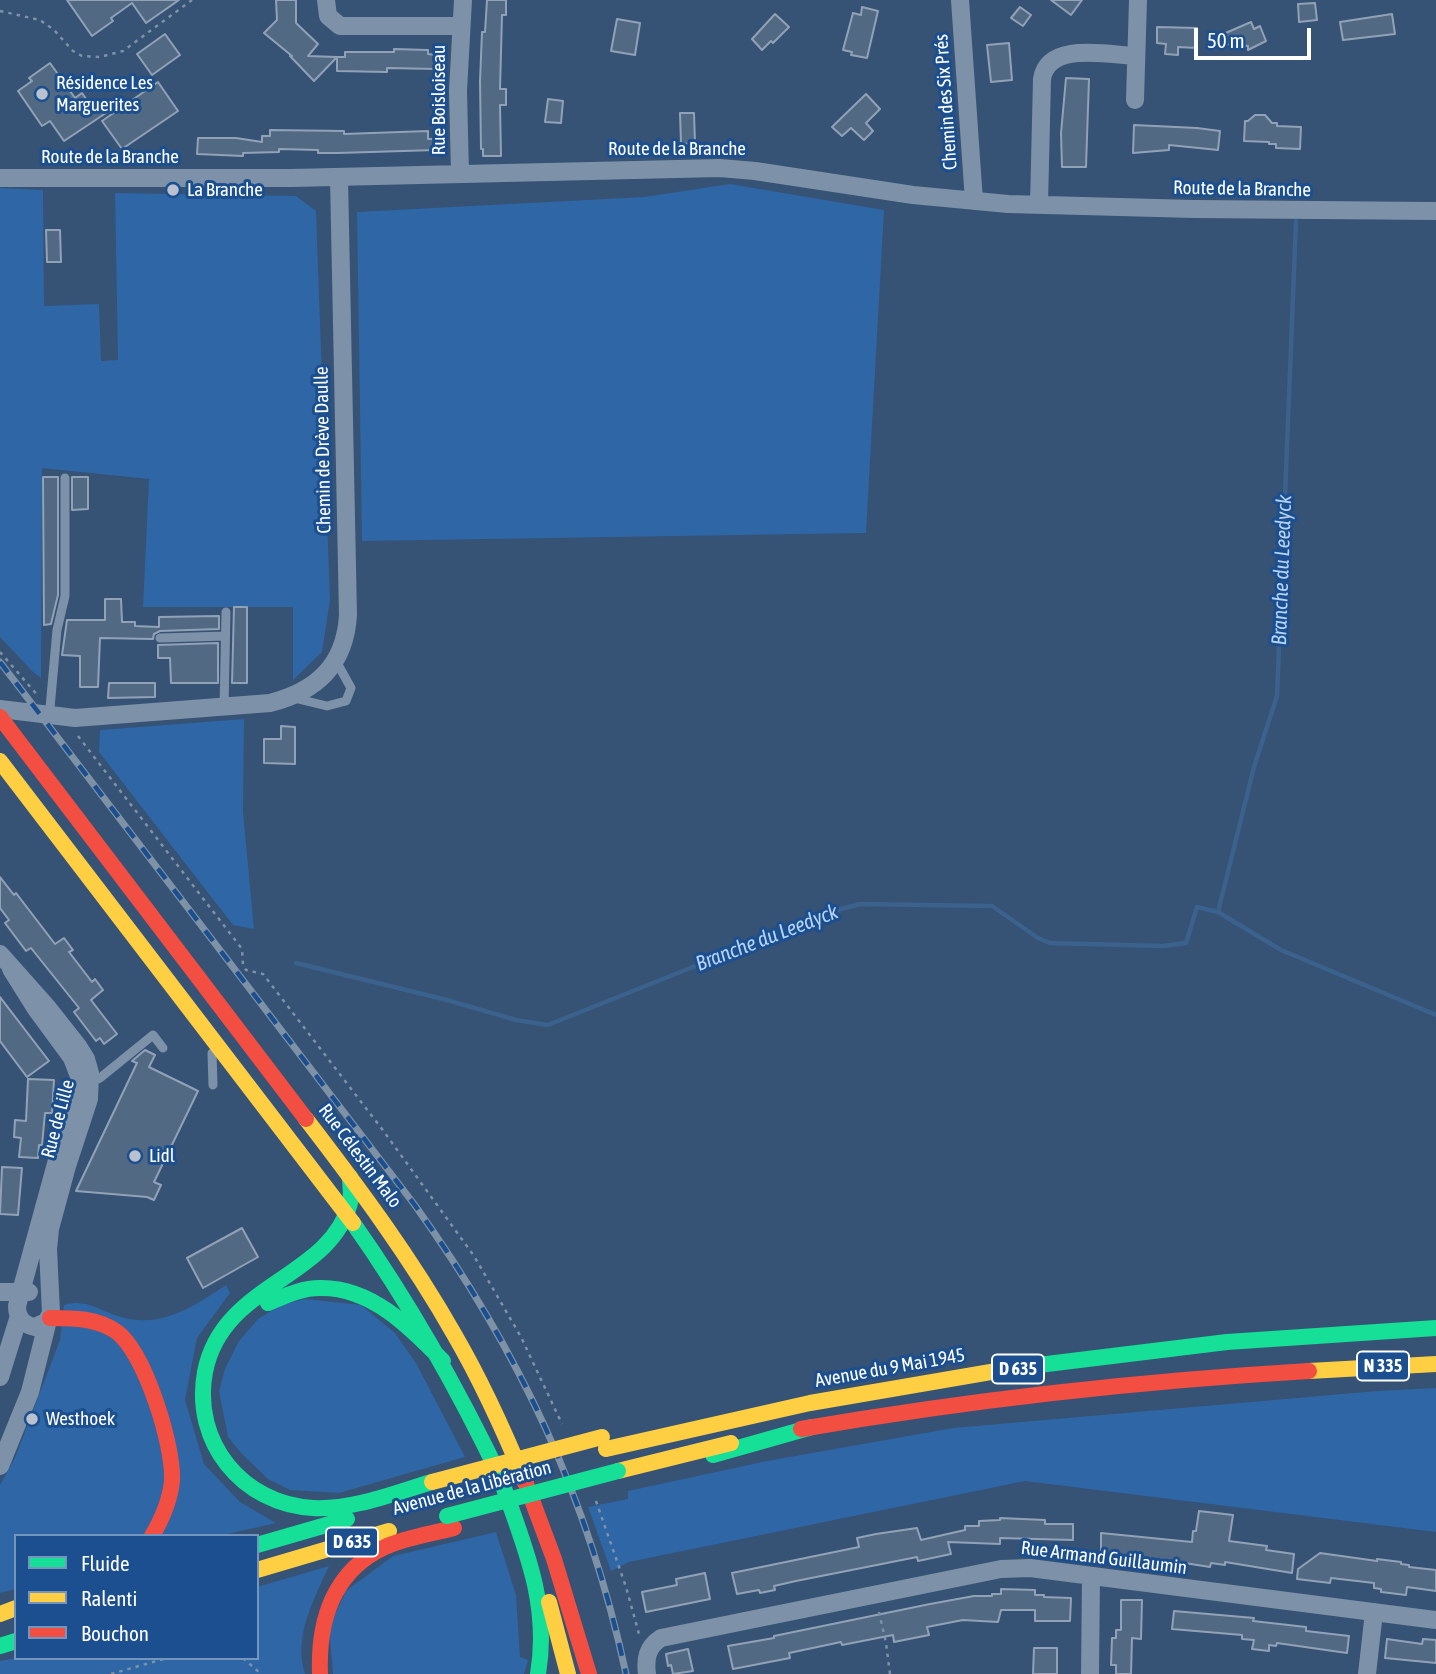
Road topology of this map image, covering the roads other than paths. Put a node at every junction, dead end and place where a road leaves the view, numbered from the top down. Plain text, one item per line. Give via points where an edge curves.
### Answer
1 (327, 0) edge
2 (463, 0) edge
3 (960, 0) edge
4 (1138, 0) edge
5 (461, 26) junction
6 (1136, 56) junction
7 (1135, 100) dead end
8 (460, 174) junction
9 (0, 178) edge
10 (339, 178) junction
11 (974, 201) junction
12 (1039, 205) junction
13 (1436, 211) edge
14 (65, 478) dead end
15 (226, 612) dead end
16 (225, 636) junction
17 (160, 638) dead end
18 (336, 661) junction
19 (291, 696) junction
20 (0, 698) edge
21 (224, 708) junction
22 (0, 709) edge
23 (57, 713) junction
24 (0, 717) edge
25 (0, 761) edge
26 (6, 962) edge
27 (208, 1034) junction
28 (163, 1048) dead end
29 (85, 1084) junction
30 (213, 1085) dead end
31 (350, 1177) junction
32 (346, 1214) junction
33 (0, 1292) edge
34 (21, 1303) junction
35 (0, 1306) edge
36 (50, 1315) junction
37 (1436, 1328) edge
38 (443, 1361) junction
39 (1436, 1364) edge
40 (1330, 1368) joint
41 (0, 1377) edge
42 (202, 1397) junction
43 (604, 1443) joint
44 (0, 1466) edge
45 (501, 1480) junction
46 (434, 1488) junction
47 (450, 1522) junction
48 (153, 1534) edge
49 (259, 1544) edge
50 (259, 1570) edge
51 (1091, 1577) junction
52 (1374, 1612) junction
53 (1436, 1620) edge
54 (320, 1674) edge
55 (538, 1674) edge
56 (568, 1674) edge
57 (589, 1674) edge
58 (647, 1674) edge
59 (1090, 1674) edge
60 (1367, 1674) edge

1 - 5 street, Rue Boisloiseau via 328,16 340,26
2 - 5 street, Rue Boisloiseau
3 - 11 street, Chemin des Six Prés
4 - 6 street
5 - 8 street, Rue Boisloiseau
6 - 7 street
6 - 12 street via 1070,54 1048,64 1042,79
8 - 10 street, Route de la Branche
8 - 11 street, Route de la Branche via 720,168
9 - 10 street, Route de la Branche
10 - 18 street, Chemin de Drève Daulle via 348,615
11 - 12 street, Route de la Branche
12 - 13 street, Route de la Branche
14 - 23 lane via 65,596 57,630
15 - 16 lane
16 - 17 lane
16 - 21 lane
18 - 19 street, Chemin de Drève Daulle via 318,681
18 - 19 lane via 351,688 346,701 327,706
19 - 21 street
20 - 23 street
21 - 23 street
22 - 23 street
24 - 31 main road, Rue Célestin Malo
25 - 27 main road
26 - 29 street, Rue de Lille
27 - 30 lane
27 - 32 main road
28 - 29 lane via 153,1035 104,1075
29 - 34 street, Rue de Lille
29 - 36 street, Rue de Lille via 89,1099 50,1229
31 - 32 main road via 352,1194
31 - 57 main road, Rue Célestin Malo via 432,1296 499,1421 554,1555
32 - 38 main road
32 - 42 main road via 314,1255 227,1322 209,1357
33 - 34 street
34 - 35 street
34 - 36 street via 44,1294
34 - 36 street via 25,1324 42,1325
34 - 41 street, Rue de Lille
36 - 44 street, Rue de Lille via 30,1392
36 - 48 main road via 103,1324 123,1337 138,1361 169,1444 172,1469 166,1506
37 - 43 main road, Avenue du 9 Mai 1945 / D 635 via 1193,1345 947,1379
38 - 42 main road via 410,1327 374,1300 337,1288 305,1289 264,1305 240,1326 217,1356
38 - 45 main road
39 - 40 main road, N 335
40 - 47 main road, Avenue de la Libération / D 635, bridge via 913,1409 712,1447
42 - 46 main road via 207,1431 223,1461 243,1482 279,1502 308,1509 338,1507
43 - 46 main road, Avenue de la Libération / D 635
45 - 55 main road via 542,1613
45 - 56 main road via 538,1568
46 - 49 main road, Avenue de la Libération / D 635
47 - 50 main road, Avenue de la Libération / D 635
47 - 54 main road via 387,1546 350,1570 324,1614 318,1644
51 - 52 street, Rue Armand Guillaumin
51 - 58 street, Rue Armand Guillaumin via 1030,1568 1002,1569 661,1638 650,1648
51 - 59 street
52 - 53 street, Rue Armand Guillaumin
52 - 60 street

